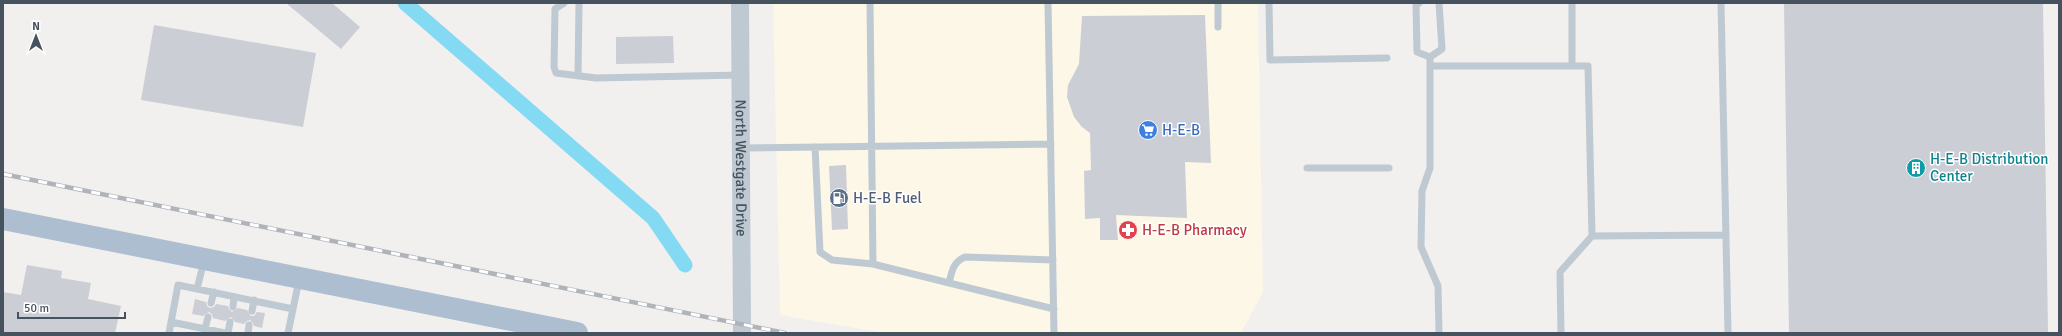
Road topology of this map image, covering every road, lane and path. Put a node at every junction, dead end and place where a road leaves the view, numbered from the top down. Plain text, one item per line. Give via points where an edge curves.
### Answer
1 (564, 3) edge
2 (579, 3) edge
3 (740, 3) edge
4 (870, 3) edge
5 (1048, 3) edge
6 (1218, 3) edge
7 (1269, 3) edge
8 (1419, 3) edge
9 (1439, 3) edge
10 (1572, 3) edge
11 (1721, 3) edge
12 (1218, 27) dead end
13 (1387, 58) dead end
14 (1430, 58) junction
15 (1430, 66) junction
16 (1572, 66) junction
17 (742, 75) junction
18 (578, 76) junction
19 (1051, 144) junction
20 (872, 146) junction
21 (816, 147) junction
22 (743, 148) junction
23 (1307, 168) dead end
24 (1389, 168) dead end
25 (3, 219) edge
26 (1726, 235) junction
27 (1592, 236) junction
28 (204, 258) junction
29 (1053, 260) junction
30 (873, 264) junction
31 (300, 277) junction
32 (949, 283) junction
33 (197, 289) junction
34 (214, 292) junction
35 (234, 297) junction
36 (254, 300) junction
37 (211, 303) dead end
38 (233, 307) dead end
39 (293, 308) junction
40 (1054, 309) junction
41 (252, 311) dead end
42 (208, 317) dead end
43 (171, 322) junction
44 (230, 322) dead end
45 (249, 325) dead end
46 (206, 329) junction
47 (169, 333) edge
48 (226, 333) edge
49 (248, 333) edge
50 (288, 333) edge
51 (576, 333) edge
52 (742, 333) edge
53 (1054, 333) edge
54 (1439, 333) edge
55 (1561, 333) edge
56 (1728, 333) edge

1 - 18 lane via 555,9 554,67 556,73
2 - 18 lane
3 - 17 street, North Westgate Drive
4 - 20 lane
5 - 19 lane
6 - 12 lane
7 - 13 lane via 1270,60
8 - 14 lane via 1416,6 1417,52
9 - 14 lane via 1442,49
10 - 16 lane
11 - 26 lane
14 - 15 lane
15 - 16 lane
15 - 54 lane via 1430,168 1422,191 1421,247 1438,286
16 - 27 lane via 1588,66
17 - 18 lane via 596,78
17 - 22 street, North Westgate Drive
19 - 20 lane
19 - 29 lane
20 - 21 lane
20 - 30 lane
21 - 22 lane
21 - 30 lane via 820,252 832,260
22 - 52 street, North Westgate Drive
23 - 24 lane
25 - 28 main road
26 - 27 lane
26 - 56 lane
27 - 55 lane via 1560,272
28 - 31 main road
28 - 33 lane
29 - 32 lane via 965,257 954,265
29 - 40 lane
30 - 32 lane
31 - 39 lane
31 - 51 main road
32 - 40 lane
33 - 34 lane
33 - 43 lane via 178,285
34 - 35 lane
34 - 37 lane
35 - 36 lane
35 - 38 lane
36 - 39 lane
36 - 41 lane
39 - 50 lane
40 - 53 lane
42 - 46 lane
43 - 46 lane
43 - 47 lane
44 - 48 lane
45 - 49 lane
46 - 48 lane

